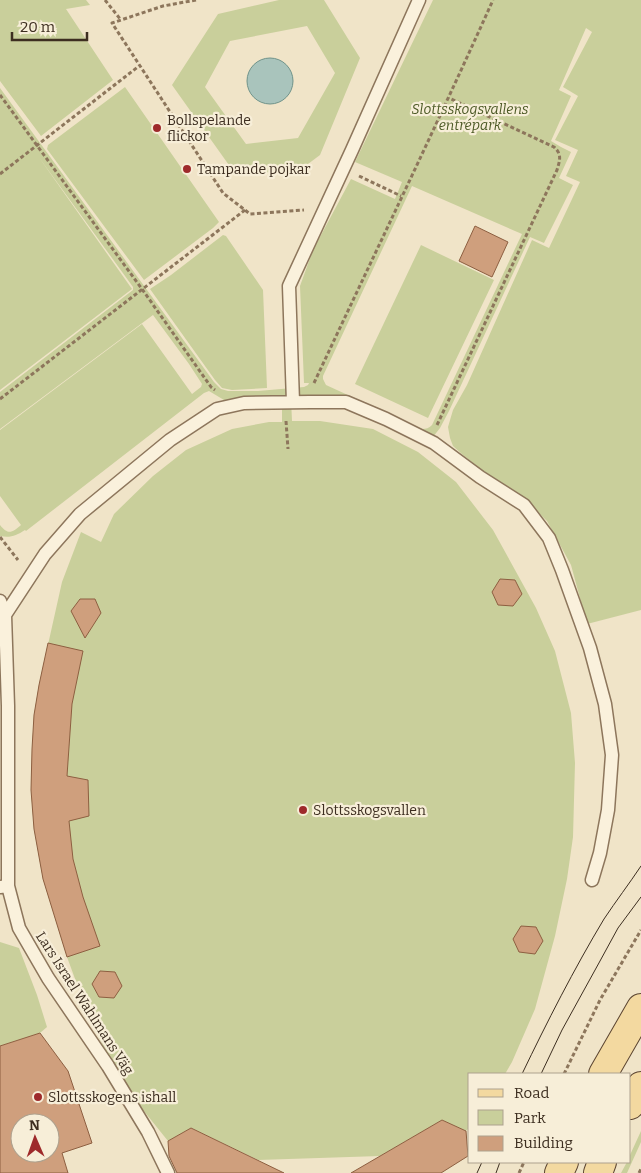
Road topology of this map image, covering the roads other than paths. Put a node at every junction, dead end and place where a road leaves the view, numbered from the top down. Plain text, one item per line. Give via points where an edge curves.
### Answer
1 (419, 0) edge
2 (294, 402) junction
3 (0, 601) edge
4 (5, 615) junction
5 (592, 880) dead end
6 (4, 886) edge
7 (641, 1008) edge
8 (605, 1073) edge
9 (641, 1086) edge
10 (631, 1104) edge
11 (168, 1173) edge

1 - 2 lane via 289,286
2 - 4 lane via 244,402 217,409 170,440 80,514 45,554
2 - 5 lane via 346,402 434,443 524,505 549,538 590,648 605,704 611,746 608,810
3 - 4 lane, Lars Israel Wahlmans Väg
4 - 6 lane, Lars Israel Wahlmans Väg via 8,706
6 - 11 lane, Lars Israel Wahlmans Väg via 19,928 48,978 108,1066 148,1132
7 - 8 main road
9 - 10 main road

